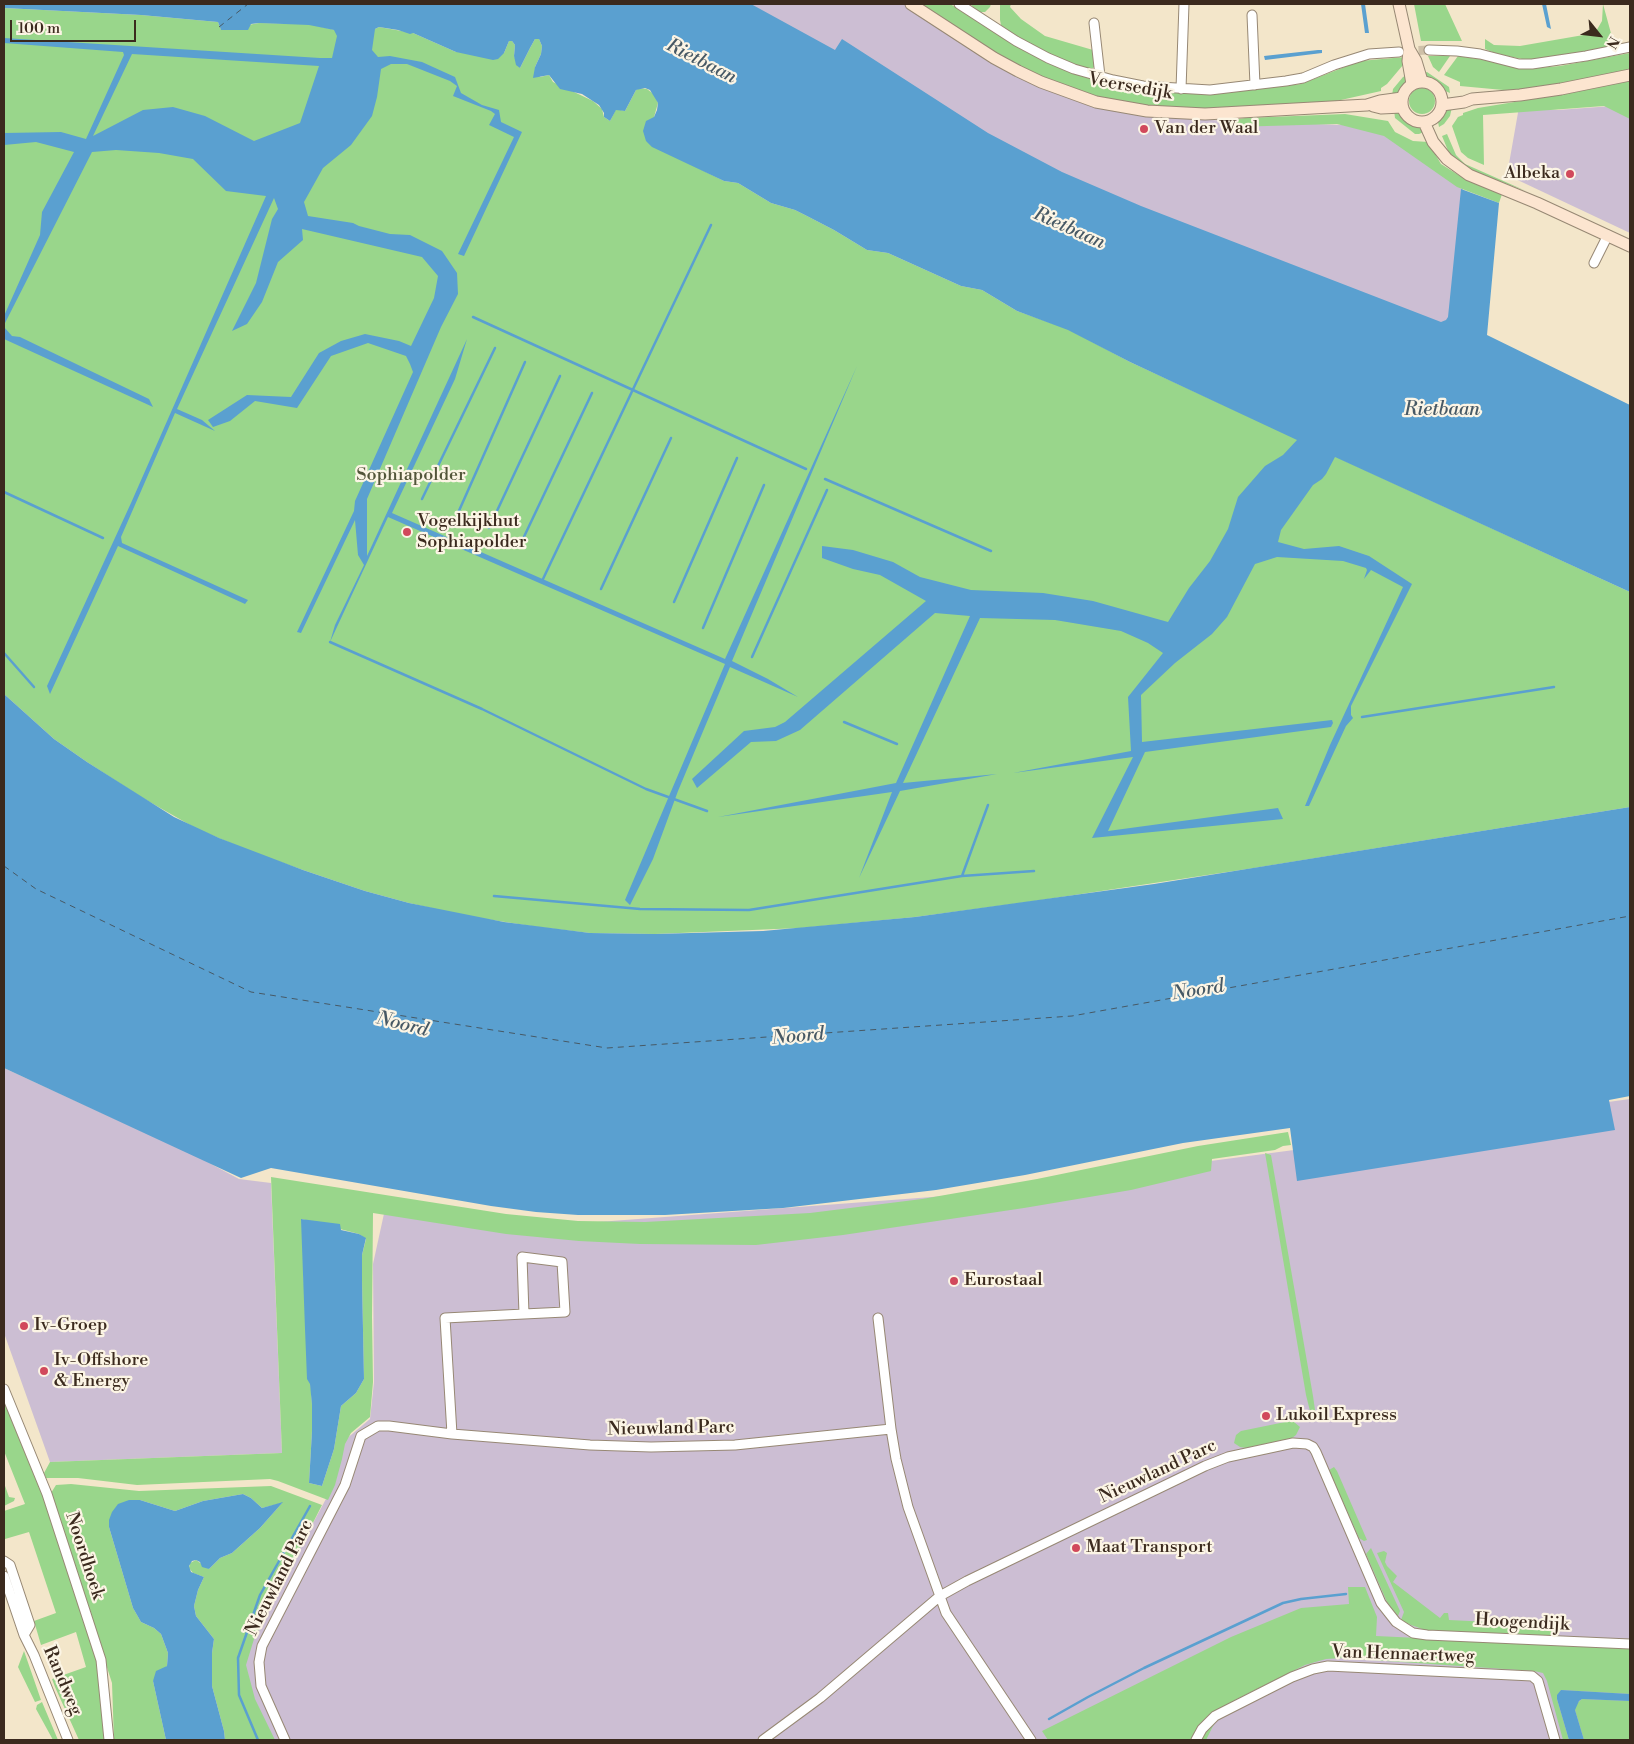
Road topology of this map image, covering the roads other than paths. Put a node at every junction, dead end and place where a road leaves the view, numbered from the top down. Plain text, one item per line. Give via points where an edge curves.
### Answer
1 (911, 4) edge
2 (1184, 4) edge
3 (1399, 4) edge
4 (964, 5) edge
5 (1252, 15) dead end
6 (1094, 23) dead end
7 (1630, 47) edge
8 (1404, 50) junction
9 (1429, 50) tunnel mouth
10 (1630, 75) edge
11 (1100, 76) junction
12 (1417, 83) junction
13 (1255, 85) junction
14 (1181, 89) junction
15 (1441, 100) junction
16 (1402, 103) junction
17 (1428, 120) junction
18 (1608, 235) junction
19 (1630, 246) edge
20 (1594, 264) dead end
21 (524, 1314) junction
22 (878, 1318) dead end
23 (4, 1388) edge
24 (890, 1429) junction
25 (452, 1434) junction
26 (4, 1562) edge
27 (4, 1576) edge
28 (940, 1596) junction
29 (1413, 1633) joint
30 (24, 1635) junction
31 (1630, 1644) edge
32 (68, 1740) edge
33 (109, 1740) edge
34 (285, 1740) edge
35 (763, 1740) edge
36 (1031, 1740) edge
37 (1196, 1740) edge
38 (1555, 1740) edge

1 - 16 main road, Veersedijk via 1018,71 1096,102 1147,111 1197,114 1380,101
2 - 14 street
3 - 8 main road
4 - 11 street via 1048,58
5 - 13 street
6 - 11 street
7 - 9 street via 1532,64 1458,51
8 - 12 main road via 1416,61
8 - 13 street via 1354,58 1303,78
10 - 15 main road via 1520,95 1472,99 1463,96
11 - 14 street via 1143,86
12 - 15 main road via 1434,86
12 - 16 main road via 1405,90
13 - 14 street via 1210,90
15 - 17 main road via 1438,113
16 - 17 main road via 1405,114 1410,118
17 - 18 main road via 1433,142 1447,158 1469,174
18 - 19 main road
18 - 20 street
21 - 21 street via 565,1312 562,1262 522,1256
21 - 25 street via 445,1318
22 - 24 street
23 - 33 street, Noordhoek via 47,1494 101,1660
24 - 25 street, Nieuwland Parc via 736,1445 651,1447 590,1446
24 - 28 street via 908,1507
25 - 34 street, Nieuwland Parc via 378,1426 361,1436 345,1485 262,1646 259,1662 261,1686
26 - 30 street, Randweg via 10,1565 30,1625
27 - 30 street, Randweg
28 - 29 street, Nieuwland Parc via 1205,1466 1269,1447 1303,1443 1316,1452 1381,1603 1396,1622
28 - 35 street, Nieuwland Parc via 820,1698
28 - 36 street via 946,1613
29 - 31 street, Hoogendijk
30 - 32 street, Randweg
37 - 38 street, Van Hennaertweg via 1215,1716 1292,1678 1328,1666 1532,1676 1538,1681

